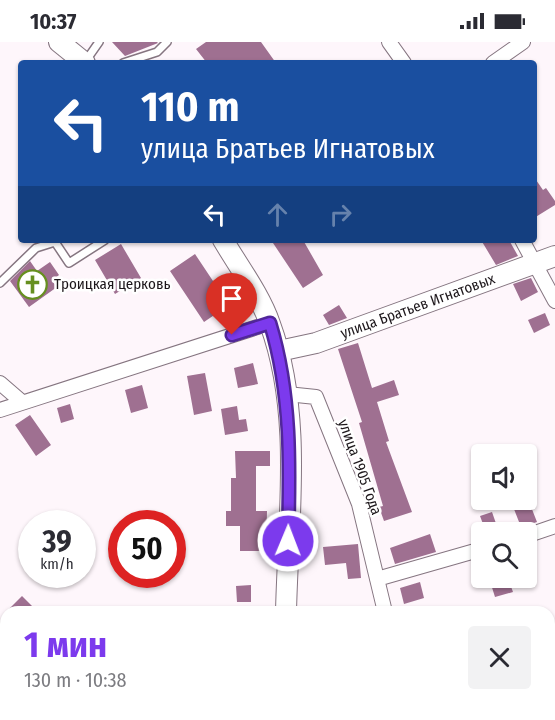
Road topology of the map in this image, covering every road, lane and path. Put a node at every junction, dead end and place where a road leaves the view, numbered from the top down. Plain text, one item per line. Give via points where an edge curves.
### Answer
1 (59, 42) edge
2 (99, 42) edge
3 (167, 42) edge
4 (389, 42) edge
5 (523, 42) edge
6 (81, 60) edge
7 (87, 60) edge
8 (132, 60) edge
9 (402, 60) edge
10 (498, 60) edge
11 (52, 243) edge
12 (56, 243) edge
13 (100, 243) edge
14 (225, 243) edge
15 (524, 243) edge
16 (555, 256) edge
17 (536, 261) junction
18 (0, 283) edge
19 (555, 301) edge
20 (270, 323) junction
21 (279, 351) junction
22 (0, 383) edge
23 (287, 394) junction
24 (22, 402) junction
25 (0, 410) edge
26 (555, 526) edge
27 (537, 532) edge
28 (471, 552) edge
29 (377, 579) junction
30 (286, 606) edge
31 (384, 606) edge

1 - 6 main road
2 - 7 lane
3 - 8 lane via 157,52
4 - 9 street
5 - 10 street
11 - 18 lane via 36,248
12 - 13 lane via 69,263
14 - 20 main road
15 - 17 street
16 - 17 main road, улица Братьев Игнатовых
17 - 19 street
17 - 21 main road, улица Братьев Игнатовых via 316,343
20 - 21 main road
20 - 24 street
21 - 23 main road
22 - 24 street
23 - 29 street, улица 1905 Года via 316,397 359,504
23 - 30 main road via 290,447
24 - 25 street
26 - 27 street
28 - 29 street
29 - 31 street, улица 1905 Года

